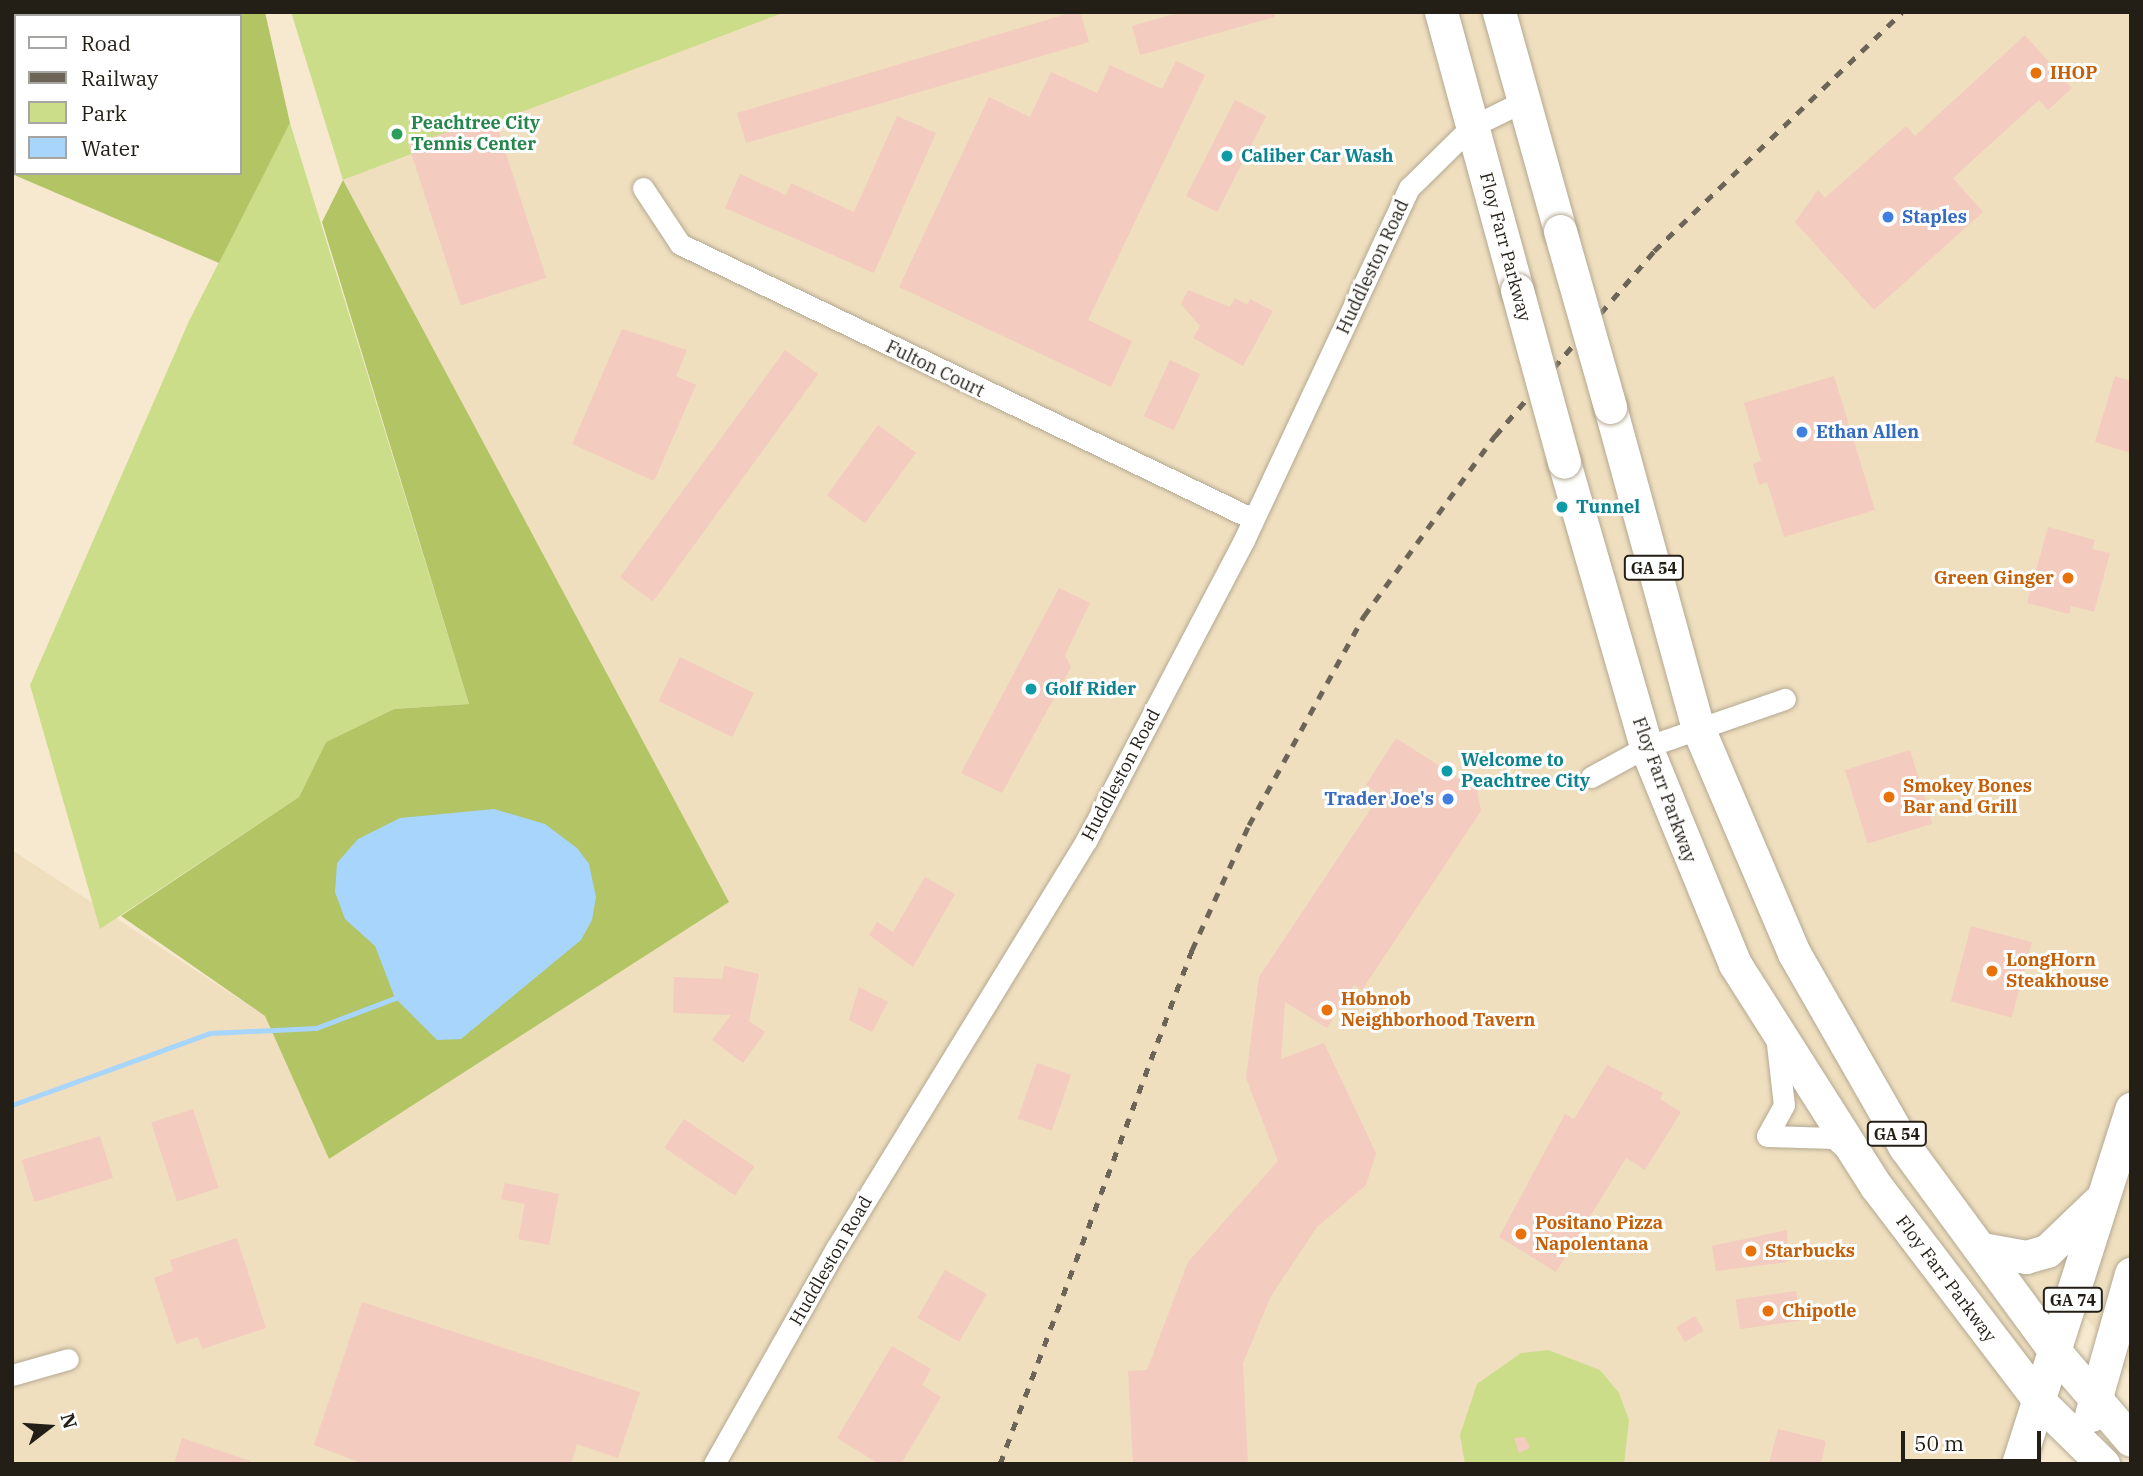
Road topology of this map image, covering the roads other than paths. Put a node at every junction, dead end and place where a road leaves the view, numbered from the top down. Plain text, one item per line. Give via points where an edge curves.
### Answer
1 (1441, 12) edge
2 (1499, 12) edge
3 (1524, 100) junction
4 (1471, 127) junction
5 (643, 188) dead end
6 (1252, 519) junction
7 (1785, 699) dead end
8 (1698, 728) junction
9 (1646, 747) junction
10 (1591, 777) dead end
11 (1775, 1035) junction
12 (2131, 1109) edge
13 (1861, 1163) junction
14 (2104, 1195) junction
15 (1982, 1250) junction
16 (2131, 1274) edge
17 (2110, 1343) junction
18 (2057, 1354) junction
19 (68, 1359) dead end
20 (12, 1375) edge
21 (2096, 1399) junction
22 (2042, 1404) junction
23 (2131, 1428) edge
24 (2131, 1440) edge
25 (2086, 1457) edge
26 (714, 1464) edge
27 (2018, 1464) edge

1 - 4 main road, Floy Farr Parkway / GA 54
2 - 3 main road, GA 54
3 - 4 street, Huddleston Road
3 - 8 main road, GA 54, bridge
4 - 6 street, Huddleston Road via 1423,170 1400,204
4 - 9 main road, Floy Farr Parkway / GA 54, bridge
5 - 6 street, Fulton Court via 680,244
6 - 26 street, Huddleston Road via 1086,841 831,1258
7 - 8 street
8 - 9 street
8 - 15 main road, GA 54 via 1766,895 1824,1010 1905,1147
9 - 10 street
9 - 11 main road, Floy Farr Parkway / GA 54 via 1717,928
11 - 13 main road, Floy Farr Parkway / GA 54
11 - 13 street via 1784,1105 1767,1136 1834,1138
12 - 14 main road, GA 74
13 - 22 main road, Floy Farr Parkway / GA 54
14 - 15 main road via 2071,1234 2047,1251 2026,1257
14 - 18 main road, GA 74
15 - 18 main road, GA 54
16 - 17 main road, GA 74
17 - 21 main road, GA 74
17 - 23 main road
18 - 21 main road, GA 54
18 - 22 main road, GA 74
19 - 20 street
21 - 24 main road, GA 54
21 - 25 main road, GA 74
22 - 25 main road, Floy Farr Parkway / GA 54
22 - 27 main road, GA 74

